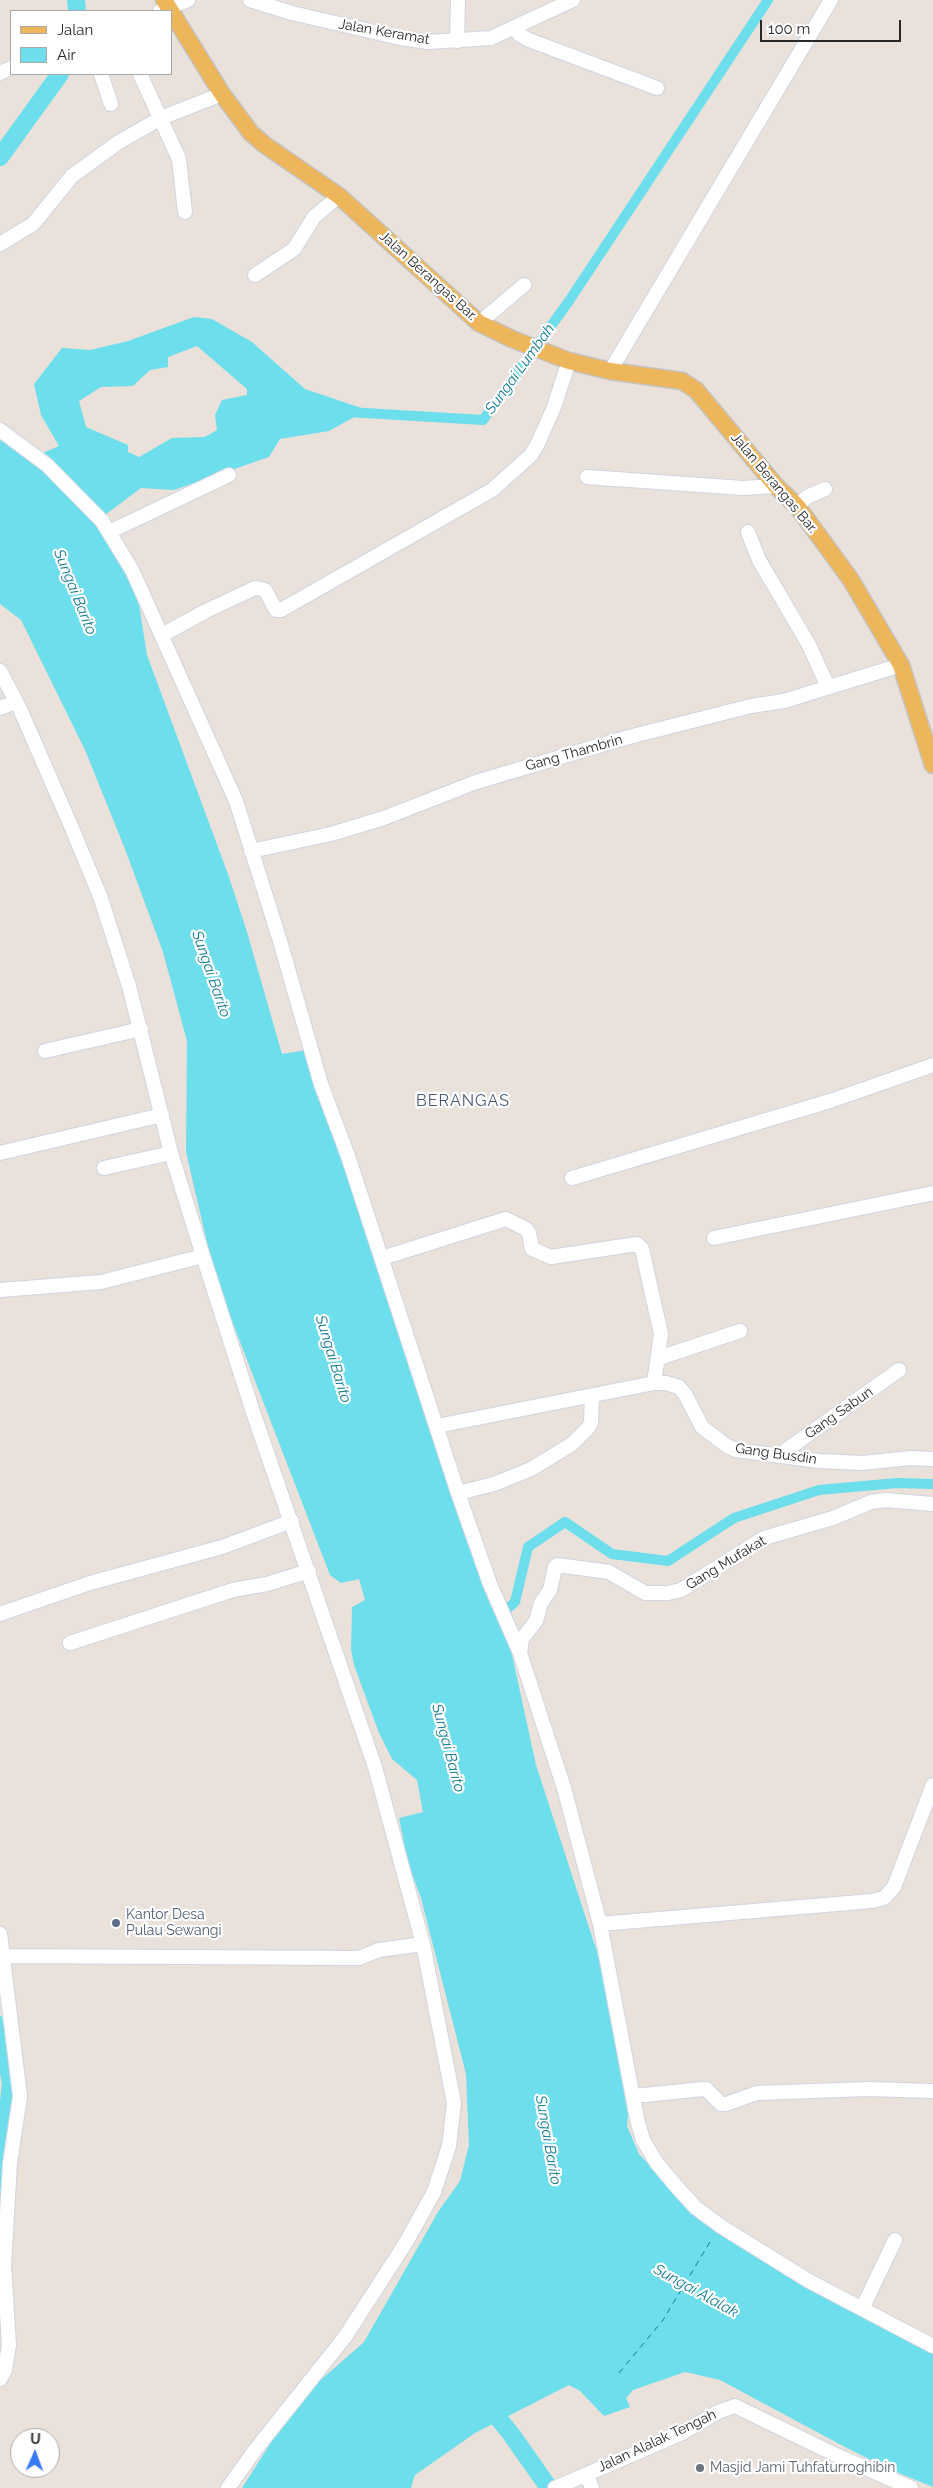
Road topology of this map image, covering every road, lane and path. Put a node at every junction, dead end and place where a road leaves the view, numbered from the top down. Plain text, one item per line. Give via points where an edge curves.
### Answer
1 (188, 0) edge
2 (250, 0) edge
3 (458, 0) edge
4 (574, 0) edge
5 (831, 0) edge
6 (164, 6) edge
7 (172, 18) edge
8 (514, 27) junction
9 (457, 41) junction
10 (101, 75) edge
11 (140, 75) edge
12 (657, 88) dead end
13 (222, 94) junction
14 (112, 104) dead end
15 (161, 118) junction
16 (339, 196) junction
17 (185, 212) dead end
18 (0, 244) edge
19 (255, 275) dead end
20 (524, 285) dead end
21 (480, 322) junction
22 (567, 360) junction
23 (610, 371) junction
24 (0, 430) edge
25 (229, 475) dead end
26 (587, 477) dead end
27 (776, 486) junction
28 (825, 489) dead end
29 (797, 506) junction
30 (105, 527) junction
31 (748, 532) dead end
32 (162, 634) junction
33 (901, 665) junction
34 (0, 670) edge
35 (828, 687) junction
36 (16, 702) junction
37 (0, 708) edge
38 (933, 765) edge
39 (251, 851) junction
40 (141, 1029) junction
41 (45, 1051) dead end
42 (933, 1065) edge
43 (162, 1114) junction
44 (0, 1153) edge
45 (171, 1153) junction
46 (104, 1168) dead end
47 (572, 1178) dead end
48 (933, 1193) edge
49 (714, 1238) dead end
50 (203, 1256) junction
51 (382, 1258) junction
52 (0, 1290) edge
53 (740, 1331) dead end
54 (659, 1358) junction
55 (899, 1370) dead end
56 (654, 1382) junction
57 (592, 1396) junction
58 (437, 1426) junction
59 (778, 1456) junction
60 (933, 1459) edge
61 (458, 1493) junction
62 (933, 1504) edge
63 (292, 1521) junction
64 (309, 1571) junction
65 (0, 1614) edge
66 (70, 1643) dead end
67 (519, 1650) junction
68 (933, 1785) edge
69 (927, 1817) edge
70 (600, 1924) junction
71 (0, 1934) edge
72 (423, 1944) junction
73 (3, 1956) junction
74 (933, 2091) edge
75 (634, 2096) junction
76 (895, 2240) dead end
77 (862, 2309) junction
78 (933, 2346) edge
79 (0, 2379) edge
80 (586, 2474) junction
81 (228, 2488) edge
82 (555, 2488) edge
83 (592, 2488) edge
84 (911, 2488) edge

1 - 6 street
2 - 9 street, Jalan Keramat via 400,38 428,42
3 - 9 street
4 - 8 street, Jalan Keramat
5 - 23 street
7 - 13 main road, Jalan Berangas Bar.
8 - 9 street, Jalan Keramat via 492,38
8 - 12 street via 529,40
10 - 14 street
11 - 15 street
13 - 15 street
13 - 16 main road, Jalan Berangas Bar. via 240,120 265,145
15 - 17 street via 179,159
15 - 18 street via 76,172 33,224
16 - 19 street via 314,217 294,249
16 - 21 main road, Jalan Berangas Bar.
20 - 21 street
21 - 22 main road, Jalan Berangas Bar. via 512,339
22 - 23 main road, Jalan Berangas Bar.
22 - 32 street via 554,407 538,443 525,460 492,490 281,610 276,610 264,590 254,588
23 - 27 main road, Jalan Berangas Bar. via 682,381 696,390
24 - 30 street via 47,465
25 - 30 street
26 - 27 street via 743,488
27 - 29 main road, Jalan Berangas Bar.
28 - 29 street via 807,497
29 - 33 main road, Jalan Berangas Bar. via 851,580
30 - 32 street via 132,570
31 - 35 street via 759,560 809,645
32 - 39 street via 236,801
33 - 35 street, Gang Thambrin
33 - 38 main road, Jalan Berangas Bar.
34 - 36 street
35 - 39 street, Gang Thambrin via 784,701 625,738 476,782 366,824
36 - 37 street
36 - 40 street via 100,896
39 - 51 street via 321,1084
40 - 41 street
40 - 43 street
42 - 47 street via 830,1101
43 - 44 street
43 - 45 street
45 - 46 street
45 - 50 street
48 - 49 street
50 - 52 street via 101,1282
50 - 63 street
51 - 54 street via 506,1218 530,1233 532,1248 551,1257 637,1244 642,1249 661,1334
51 - 58 street
53 - 54 street
54 - 56 street
55 - 59 street, Gang Sabun
56 - 57 street, Gang Busdin
56 - 59 street, Gang Busdin via 680,1387 702,1427 728,1446
57 - 58 street, Gang Busdin
57 - 61 street via 591,1423 572,1444 530,1469 494,1484
58 - 61 street
59 - 60 street, Gang Busdin via 862,1463
61 - 67 street
62 - 67 street, Gang Mufakat via 872,1502 833,1518 764,1538 681,1590 668,1593 645,1593 609,1572 557,1565 550,1590
63 - 64 street
63 - 65 street via 222,1547 90,1583
64 - 66 street via 233,1590
64 - 72 street via 375,1767
67 - 70 street via 564,1788
68 - 69 street
69 - 70 street via 894,1887 889,1895 879,1900
70 - 75 street
71 - 73 street
72 - 73 street via 379,1950 360,1958
72 - 81 street via 454,2103 449,2146 434,2192 405,2244 344,2337
73 - 79 street via 20,2096 10,2163 4,2265 9,2345 5,2370
74 - 75 street via 757,2092 726,2104 721,2104 706,2089
75 - 77 street via 643,2140 656,2162 695,2207 760,2251
76 - 77 street
77 - 78 street
80 - 82 street, Jalan Alalak Tengah
80 - 83 street
80 - 84 street, Jalan Alalak Tengah via 682,2433 732,2406 739,2406 838,2456

